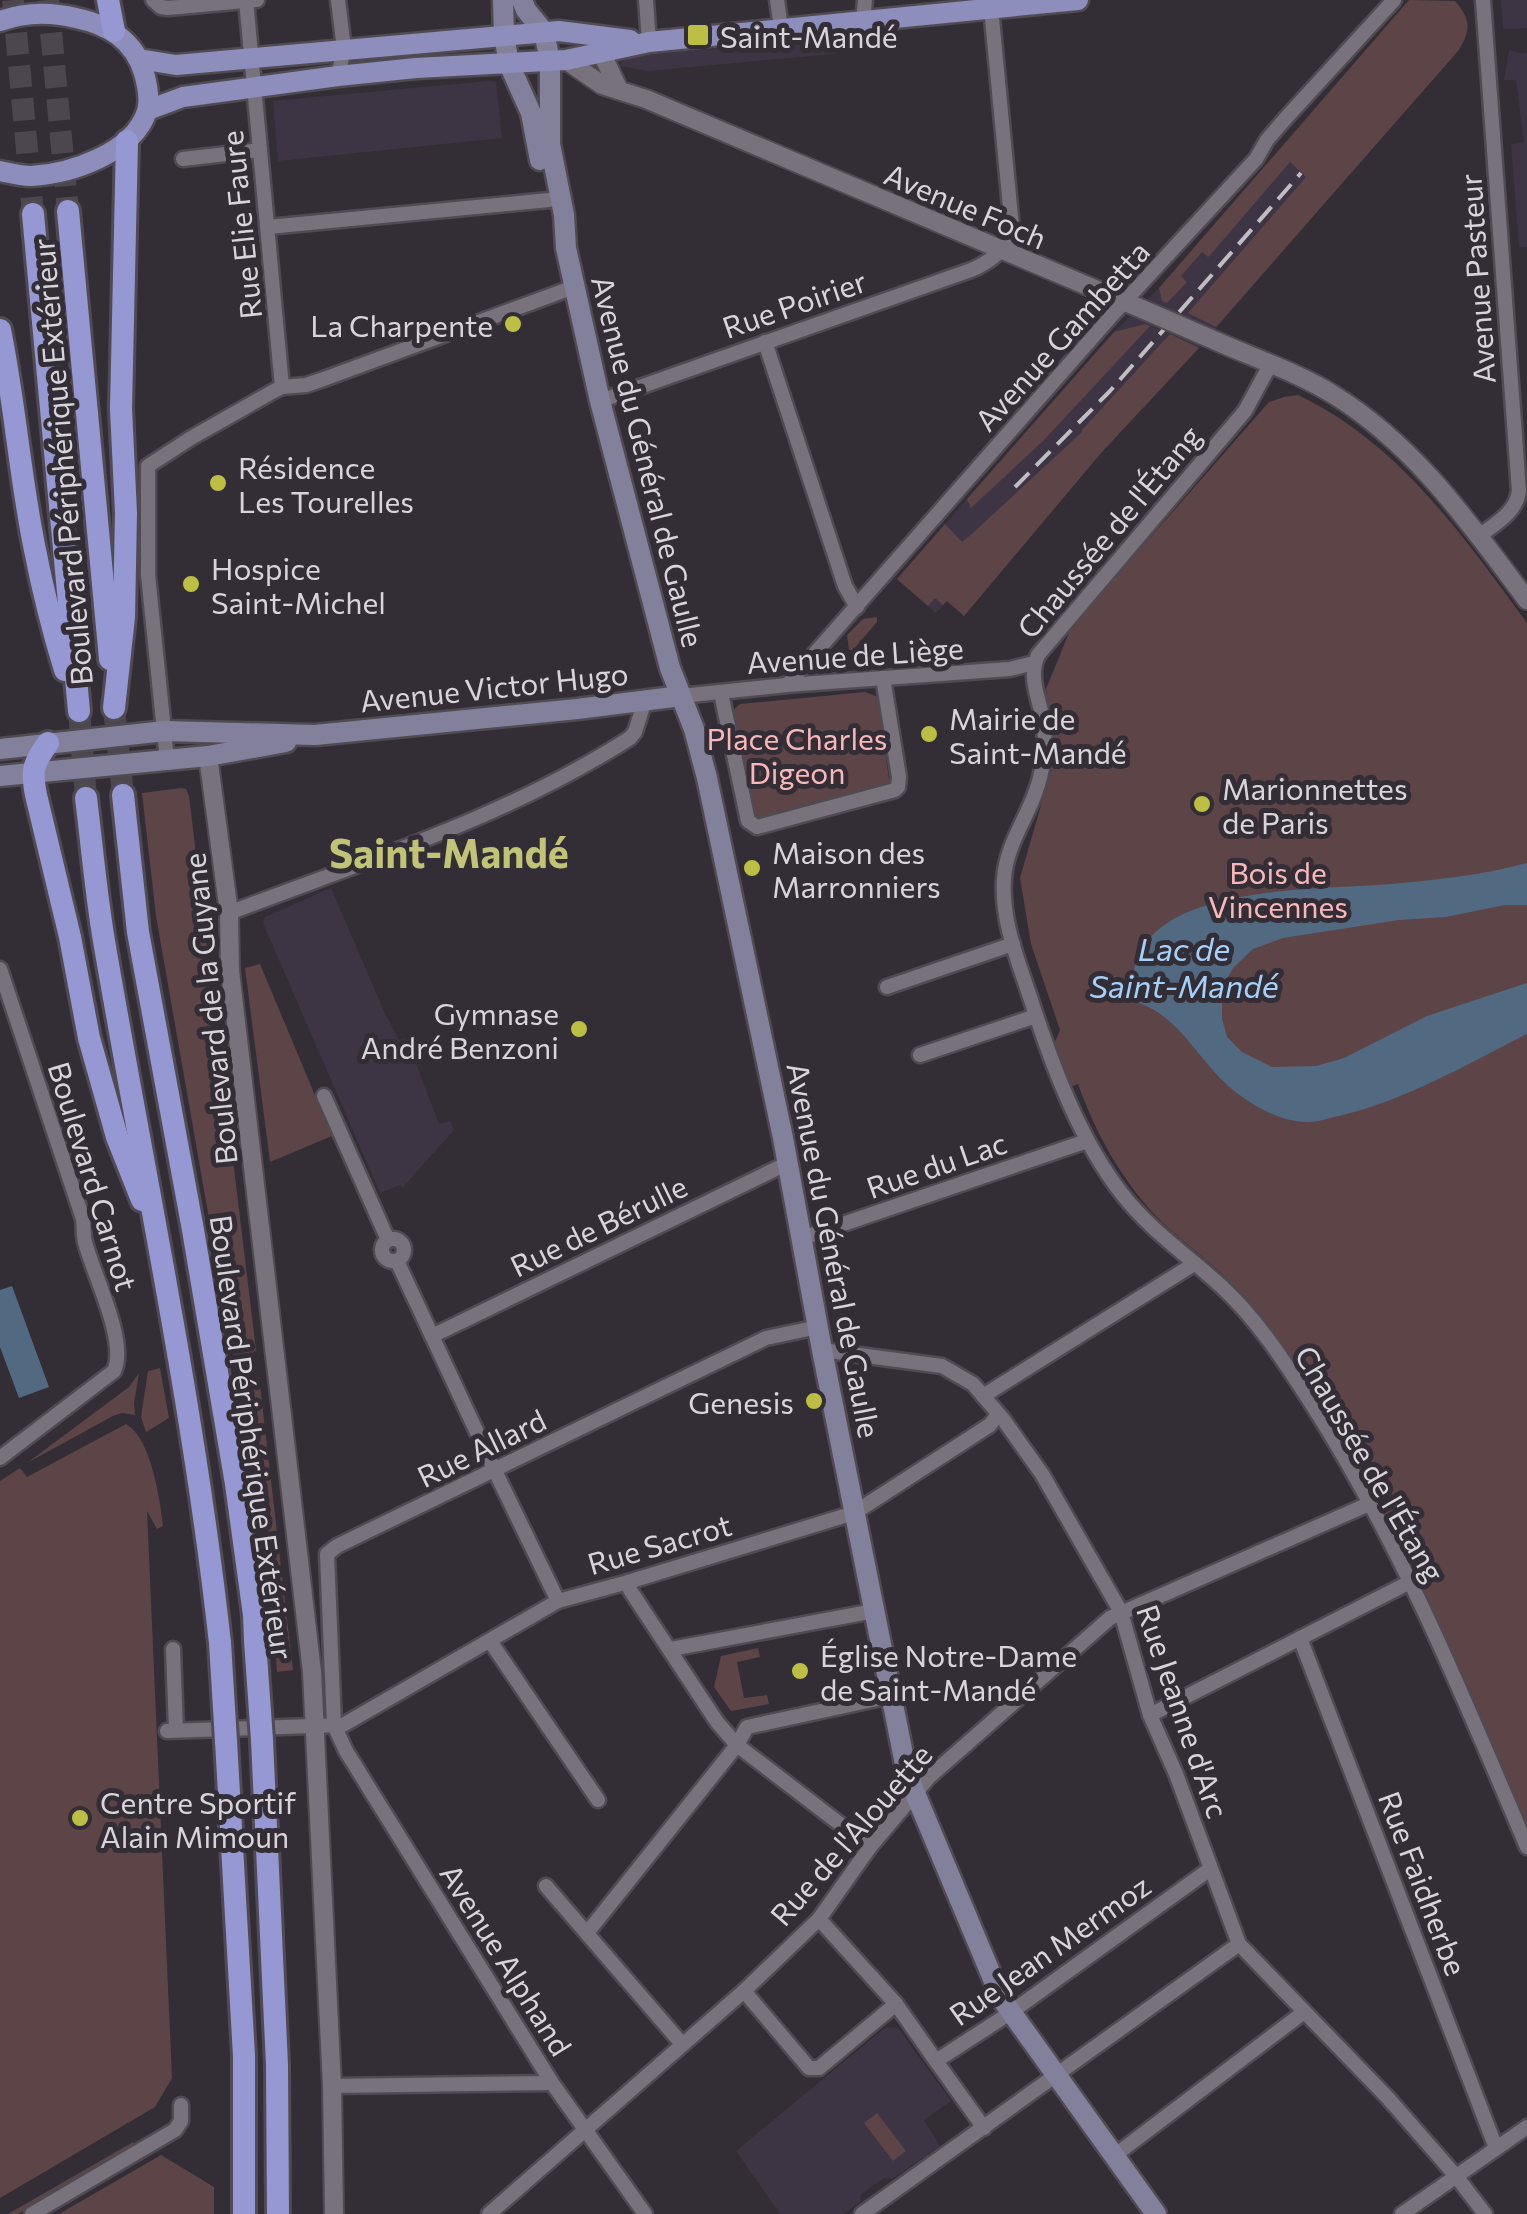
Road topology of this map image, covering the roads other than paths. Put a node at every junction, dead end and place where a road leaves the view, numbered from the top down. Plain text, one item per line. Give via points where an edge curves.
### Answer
1 (108, 0) edge
2 (153, 0) edge
3 (256, 0) edge
4 (338, 0) edge
5 (503, 0) edge
6 (522, 0) edge
7 (646, 0) edge
8 (778, 0) edge
9 (1078, 0) edge
10 (1380, 0) edge
11 (1394, 0) edge
12 (1483, 0) edge
13 (246, 1) edge
14 (990, 8) junction
15 (864, 10) edge
16 (0, 20) edge
17 (1374, 20) junction
18 (782, 28) junction
19 (114, 30) junction
20 (544, 32) junction
21 (504, 35) junction
22 (649, 42) junction
23 (597, 44) junction
24 (344, 49) junction
25 (251, 58) junction
26 (139, 59) junction
27 (558, 60) junction
28 (509, 64) junction
29 (338, 76) junction
30 (253, 88) junction
31 (619, 90) junction
32 (148, 110) junction
33 (126, 141) junction
34 (260, 150) junction
35 (183, 160) dead end
36 (0, 172) edge
37 (548, 200) junction
38 (68, 211) tunnel mouth
39 (33, 214) tunnel mouth
40 (268, 227) junction
41 (566, 248) junction
42 (1002, 250) junction
43 (574, 288) junction
44 (1134, 306) junction
45 (0, 330) edge
46 (765, 342) junction
47 (1270, 365) junction
48 (282, 387) junction
49 (600, 401) junction
50 (1479, 536) junction
51 (1527, 600) edge
52 (857, 607) junction
53 (1034, 664) junction
54 (883, 678) junction
55 (786, 685) junction
56 (720, 692) junction
57 (680, 696) junction
58 (645, 700) junction
59 (205, 730) junction
60 (165, 731) junction
61 (314, 735) junction
62 (48, 743) junction
63 (0, 749) edge
64 (208, 756) junction
65 (166, 760) junction
66 (32, 774) junction
67 (0, 776) edge
68 (123, 794) tunnel mouth
69 (86, 798) tunnel mouth
70 (229, 913) junction
71 (1012, 944) junction
72 (0, 970) edge
73 (887, 988) dead end
74 (1036, 1016) junction
75 (920, 1056) dead end
76 (324, 1096) dead end
77 (1087, 1141) junction
78 (788, 1163) junction
79 (802, 1238) junction
80 (161, 1249) junction
81 (1194, 1264) junction
82 (818, 1327) junction
83 (432, 1336) junction
84 (822, 1350) junction
85 (983, 1396) junction
86 (998, 1414) junction
87 (0, 1458) edge
88 (495, 1470) junction
89 (1369, 1504) junction
90 (854, 1513) junction
91 (628, 1582) junction
92 (1410, 1582) junction
93 (558, 1601) junction
94 (874, 1610) junction
95 (1121, 1612) junction
96 (1300, 1638) junction
97 (490, 1641) junction
98 (173, 1649) dead end
99 (671, 1649) junction
100 (892, 1696) junction
101 (1150, 1715) junction
102 (324, 1725) junction
103 (738, 1746) junction
104 (914, 1795) junction
105 (598, 1800) dead end
106 (870, 1846) junction
107 (1527, 1847) edge
108 (1210, 1869) junction
109 (546, 1886) dead end
110 (818, 1919) junction
111 (587, 1934) junction
112 (1239, 1944) junction
113 (744, 1991) junction
114 (896, 2004) junction
115 (1010, 2012) junction
116 (1304, 2012) junction
117 (682, 2044) junction
118 (936, 2061) junction
119 (1056, 2076) junction
120 (552, 2084) junction
121 (332, 2086) junction
122 (181, 2105) dead end
123 (1527, 2127) edge
124 (984, 2128) junction
125 (584, 2130) junction
126 (1496, 2148) junction
127 (1114, 2156) junction
128 (1456, 2176) junction
129 (32, 2214) edge
130 (244, 2214) edge
131 (278, 2214) edge
132 (334, 2214) edge
133 (490, 2214) edge
134 (644, 2214) edge
135 (862, 2214) edge
136 (1156, 2214) edge
137 (1402, 2214) edge
138 (1485, 2214) edge

1 - 19 highway
2 - 13 street via 168,8
3 - 13 street
4 - 24 street
5 - 21 main road, Avenue du Général de Gaulle
6 - 20 main road
7 - 22 street
8 - 18 street
9 - 14 main road
10 - 17 street, Avenue Gambetta
11 - 17 street, Avenue Gambetta
12 - 50 street, Avenue Pasteur via 1518,491 1511,511
13 - 25 street, Rue Elie Faure
14 - 15 main road
14 - 42 street via 1014,238
15 - 18 main road
16 - 19 main road via 52,13
17 - 44 street, Avenue Gambetta
18 - 22 main road
19 - 26 main road
20 - 21 main road
20 - 23 main road
20 - 27 main road, Avenue du Général de Gaulle
21 - 24 main road
21 - 28 main road, Avenue du Général de Gaulle
22 - 23 main road
23 - 27 main road
23 - 31 street
24 - 25 main road
24 - 29 street
25 - 26 main road via 176,65
25 - 30 street, Rue Elie Faure
26 - 32 main road
27 - 28 main road
27 - 31 street, Avenue Foch
27 - 41 main road, Avenue du Général de Gaulle via 550,144
28 - 29 main road
28 - 37 main road, Avenue du Général de Gaulle via 531,113
29 - 30 main road
30 - 32 main road via 184,96
30 - 34 street, Rue Elie Faure
31 - 42 street, Avenue Foch
32 - 33 main road
33 - 36 main road via 88,164 53,174
33 - 38 highway, Boulevard Périphérique Extérieur via 124,617 114,708
34 - 35 street
34 - 40 street, Rue Elie Faure
37 - 40 street
37 - 41 main road, Avenue du Général de Gaulle
39 - 45 highway via 79,711 34,548
40 - 48 street, Rue Elie Faure
41 - 43 main road, Avenue du Général de Gaulle
42 - 44 street, Avenue Foch
42 - 46 street, Rue Poirier via 971,270
43 - 48 street via 322,380
43 - 49 main road, Avenue du Général de Gaulle
44 - 47 street, Avenue Foch, bridge
44 - 52 street, Avenue Gambetta
46 - 49 street, Rue Poirier
46 - 52 street via 844,586
47 - 50 street, Avenue Foch via 1348,404 1412,457
47 - 53 street, Chaussée de l'Étang via 1245,411 1044,644
48 - 60 street via 148,466 148,575
49 - 57 main road, Avenue du Général de Gaulle
50 - 51 street, Avenue Foch
52 - 55 street, Avenue Gambetta
53 - 54 street, Avenue de Liège
53 - 71 street, Chaussée de l'Étang via 1045,754 1004,878
54 - 55 street, Avenue de Liège
54 - 56 street via 895,790 757,827 748,821
55 - 56 street, Avenue de Liège
56 - 57 street, Avenue de Liège
57 - 58 main road, Avenue Victor Hugo
57 - 78 main road, Avenue du Général de Gaulle via 707,778
58 - 61 main road, Avenue Victor Hugo
58 - 70 street via 630,738 560,780
59 - 60 main road
59 - 61 main road
59 - 64 street via 212,738
60 - 62 main road
60 - 65 street
61 - 64 main road
62 - 63 main road
62 - 66 highway
64 - 65 main road
64 - 70 street, Boulevard de la Guyane
65 - 66 main road
66 - 67 main road
66 - 80 highway via 88,1038
68 - 131 highway, Boulevard Périphérique Extérieur, bridge via 138,932 254,1614
69 - 80 highway via 104,937
70 - 102 street, Boulevard de la Guyane via 230,971 312,1672
71 - 73 street
71 - 74 street, Chaussée de l'Étang
72 - 87 street, Boulevard Carnot via 79,1206 118,1348 114,1371
74 - 75 street
74 - 77 street, Chaussée de l'Étang
76 - 83 street via 388,1240 402,1244 398,1260
77 - 79 street, Rue du Lac
77 - 81 street, Chaussée de l'Étang via 1138,1213
78 - 79 main road, Avenue du Général de Gaulle
78 - 83 street, Rue de Bérulle
79 - 82 main road, Avenue du Général de Gaulle
80 - 130 highway, bridge via 220,1642 244,2056
81 - 85 street
81 - 89 street, Chaussée de l'Étang via 1244,1310 1283,1361
82 - 84 main road, Avenue du Général de Gaulle
82 - 88 street, Rue Allard via 766,1338
83 - 88 street
84 - 85 street, Rue Jeanne d'Arc via 942,1366
84 - 90 main road, Avenue du Général de Gaulle
85 - 86 street, Rue Jeanne d'Arc
86 - 90 street, Rue Sacrot
86 - 95 street, Rue Jeanne d'Arc via 1042,1474
88 - 93 street
88 - 102 street, Rue Allard via 327,1554
89 - 92 street, Chaussée de l'Étang
89 - 95 street, Rue de l'Alouette
90 - 91 street, Rue Sacrot
90 - 94 main road, Avenue du Général de Gaulle
91 - 93 street, Rue Sacrot
91 - 99 street
92 - 96 street
92 - 107 street, Chaussée de l'Étang
93 - 97 street, Rue Sacrot
94 - 99 street
94 - 100 main road, Avenue du Général de Gaulle
95 - 101 street, Rue Jeanne d'Arc
95 - 104 street, Rue de l'Alouette
96 - 101 street
96 - 126 street, Rue Faidherbe
97 - 102 street, Rue Sacrot via 350,1722
97 - 105 street
98 - 102 street via 171,1730
99 - 103 street
100 - 103 street via 747,1727
100 - 104 main road, Avenue du Général de Gaulle
101 - 108 street, Rue Jeanne d'Arc
102 - 120 street, Avenue Alphand
102 - 121 street, Boulevard de la Guyane
103 - 106 street
103 - 111 street
104 - 106 street, Rue de l'Alouette
104 - 115 main road, Avenue du Général de Gaulle
106 - 110 street, Rue de l'Alouette
108 - 112 street, Rue Jeanne d'Arc
108 - 115 street, Rue Jean Mermoz
109 - 111 street
110 - 113 street, Rue de l'Alouette
110 - 114 street
111 - 117 street
112 - 116 street, Rue Jeanne d'Arc
112 - 119 street
113 - 114 street via 809,2068 819,2068
113 - 117 street, Rue de l'Alouette
114 - 118 street
115 - 118 street, Rue Jean Mermoz
115 - 119 main road, Avenue du Général de Gaulle
116 - 127 street
116 - 128 street, Rue Jeanne d'Arc
117 - 125 street, Rue de l'Alouette
118 - 124 street, Rue Jean Mermoz
119 - 124 street
119 - 127 main road, Avenue du Général de Gaulle
120 - 121 street
120 - 125 street, Avenue Alphand
121 - 132 street, Boulevard de la Guyane
122 - 129 street via 182,2120 174,2130
123 - 126 street
124 - 135 street
125 - 133 street, Rue de l'Alouette
125 - 134 street, Avenue Alphand
126 - 128 street
127 - 136 main road, Avenue du Général de Gaulle
128 - 137 street
128 - 138 street, Rue Jeanne d'Arc

